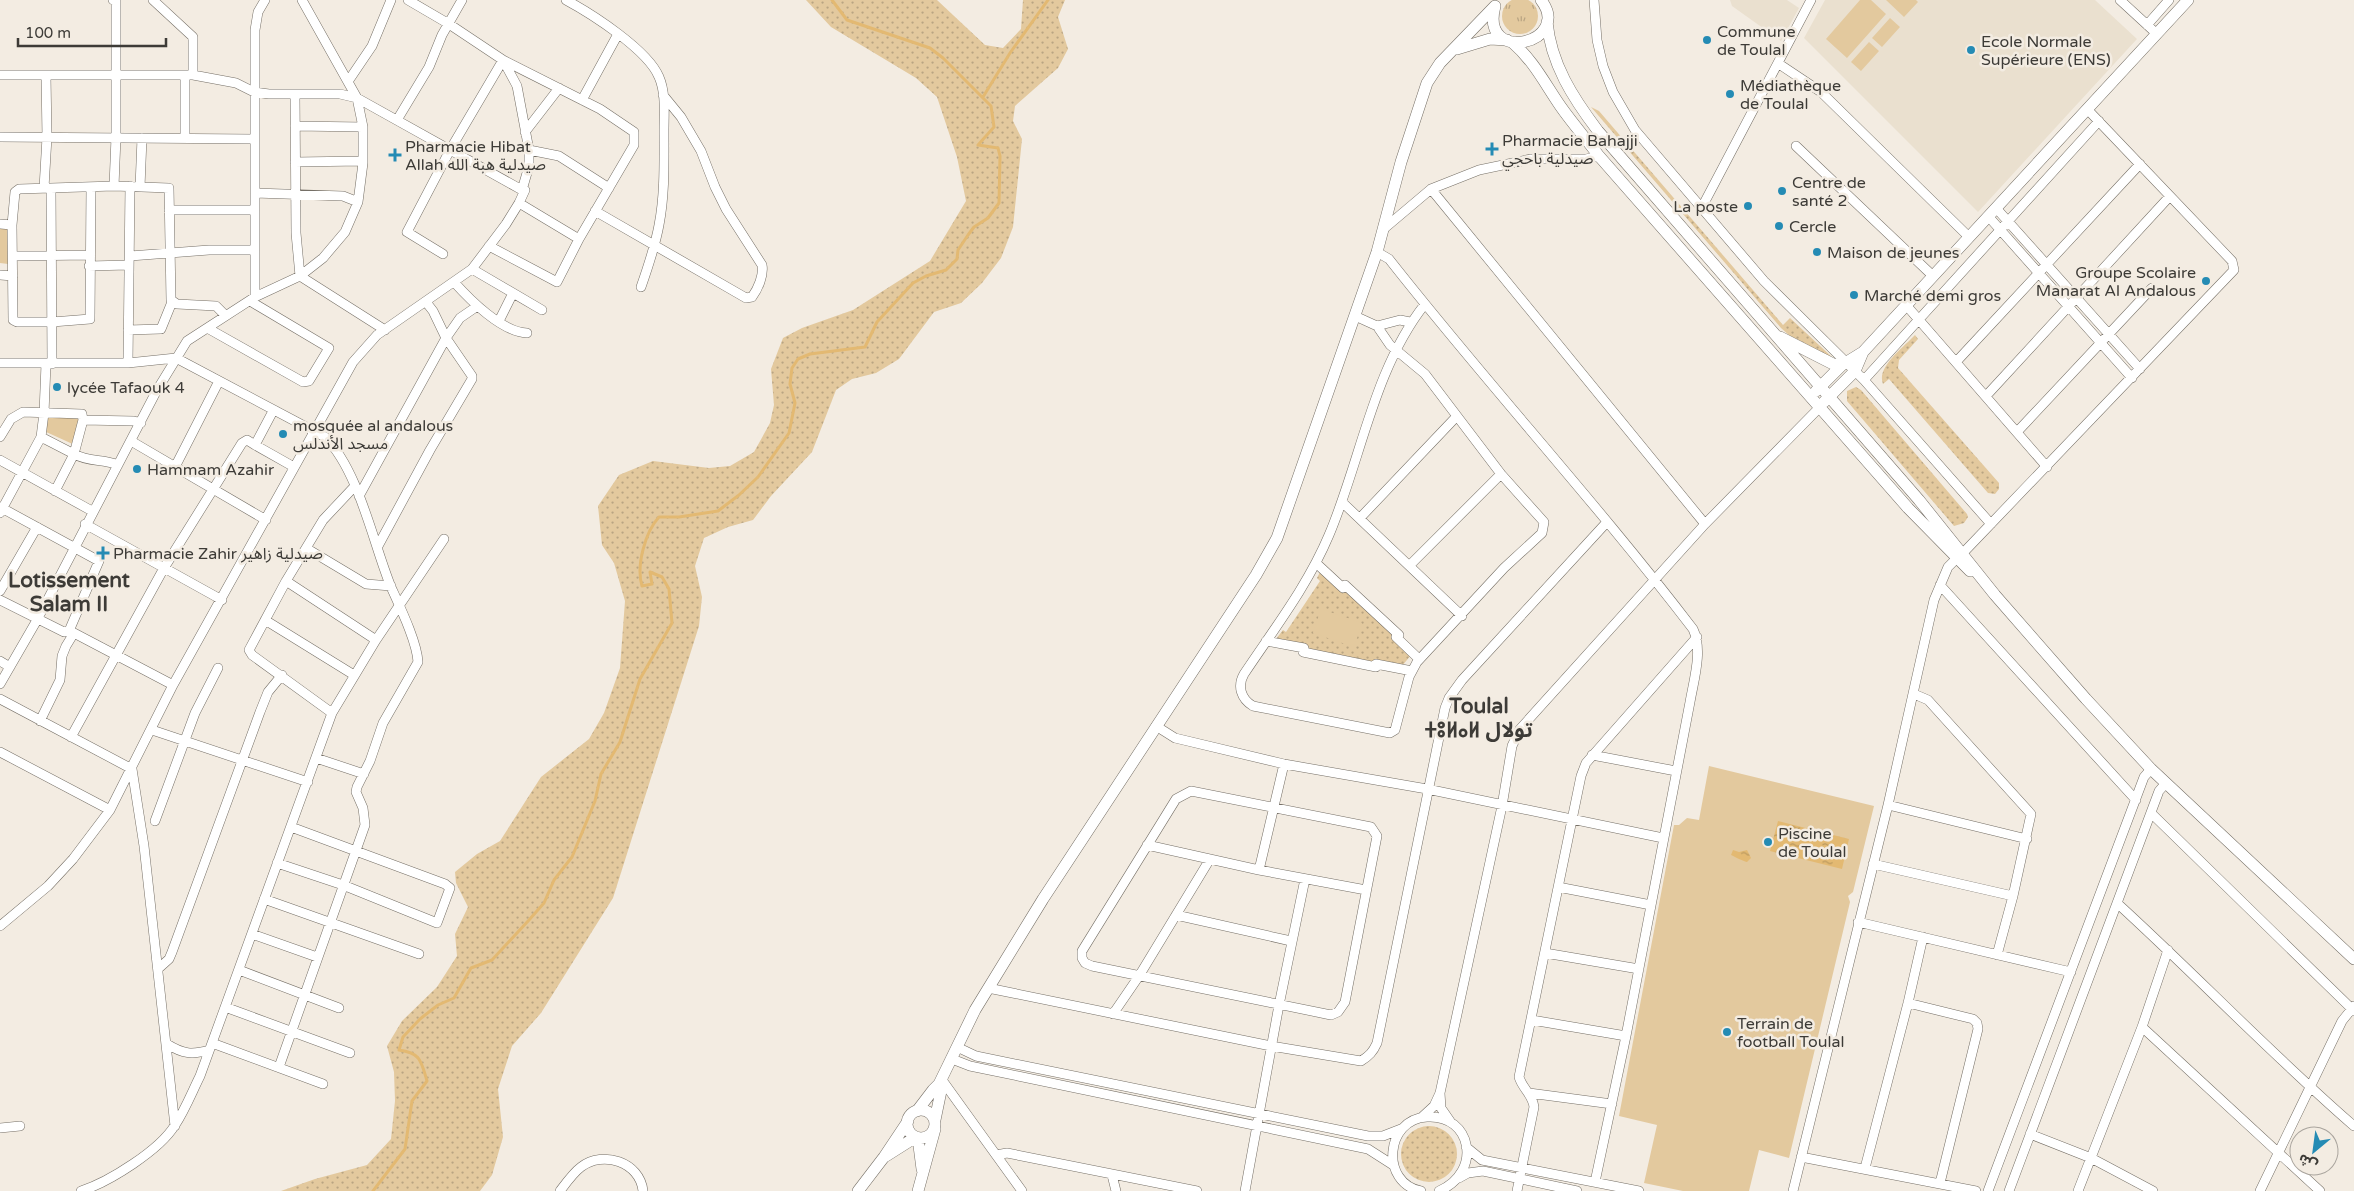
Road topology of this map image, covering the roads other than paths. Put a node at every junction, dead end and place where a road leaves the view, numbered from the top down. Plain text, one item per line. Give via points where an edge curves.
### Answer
1 (115, 0) edge
2 (153, 0) edge
3 (265, 0) edge
4 (302, 0) edge
5 (391, 0) edge
6 (408, 0) edge
7 (462, 0) edge
8 (566, 0) edge
9 (1594, 0) edge
10 (1811, 0) edge
11 (2120, 0) edge
12 (2169, 0) edge
13 (2188, 0) edge
14 (1542, 1) edge
15 (1497, 3) edge
16 (1547, 22) junction
17 (449, 24) junction
18 (2147, 25) junction
19 (618, 34) junction
20 (2157, 34) junction
21 (1510, 41) junction
22 (1451, 51) junction
23 (503, 60) junction
24 (1779, 64) junction
25 (0, 75) edge
26 (189, 75) junction
27 (46, 76) junction
28 (115, 76) junction
29 (348, 80) junction
30 (559, 88) junction
31 (254, 92) junction
32 (295, 94) junction
33 (663, 95) junction
34 (357, 98) junction
35 (582, 100) junction
36 (2087, 109) junction
37 (397, 120) junction
38 (2099, 121) junction
39 (295, 126) junction
40 (363, 127) junction
41 (525, 132) junction
42 (0, 137) edge
43 (47, 137) junction
44 (116, 137) junction
45 (142, 138) junction
46 (185, 138) junction
47 (254, 139) junction
48 (1796, 146) dead end
49 (450, 150) junction
50 (529, 150) junction
51 (1599, 156) junction
52 (362, 161) junction
53 (295, 162) junction
54 (2140, 164) junction
55 (91, 186) junction
56 (114, 186) junction
57 (130, 186) junction
58 (140, 187) junction
59 (48, 188) junction
60 (609, 188) junction
61 (1430, 189) junction
62 (522, 190) junction
63 (254, 193) junction
64 (295, 193) junction
65 (2170, 196) junction
66 (358, 202) junction
67 (519, 204) junction
68 (1701, 208) junction
69 (169, 210) junction
70 (255, 210) junction
71 (595, 211) junction
72 (1992, 212) junction
73 (2008, 220) junction
74 (0, 224) edge
75 (12, 225) junction
76 (1386, 227) junction
77 (2001, 228) junction
78 (1969, 237) junction
79 (579, 239) junction
80 (655, 244) junction
81 (489, 246) junction
82 (255, 250) junction
83 (1378, 252) junction
84 (170, 254) junction
85 (443, 254) dead end
86 (13, 256) junction
87 (51, 256) junction
88 (89, 256) junction
89 (129, 260) junction
90 (2047, 264) junction
91 (89, 266) junction
92 (472, 269) junction
93 (2039, 272) junction
94 (0, 275) edge
95 (13, 276) junction
96 (300, 276) junction
97 (1933, 276) junction
98 (454, 282) junction
99 (641, 288) dead end
100 (2152, 288) dead end
101 (512, 293) junction
102 (2077, 298) junction
103 (252, 299) junction
104 (172, 302) junction
105 (426, 302) junction
106 (1425, 304) junction
107 (1906, 305) junction
108 (476, 306) junction
109 (2069, 306) junction
110 (542, 310) dead end
111 (226, 315) junction
112 (1355, 316) junction
113 (1918, 319) junction
114 (499, 321) junction
115 (52, 322) junction
116 (1410, 322) junction
117 (1377, 326) junction
118 (209, 329) junction
119 (128, 330) junction
120 (385, 330) junction
121 (528, 333) dead end
122 (1773, 333) junction
123 (2109, 334) junction
124 (446, 338) junction
125 (2101, 342) junction
126 (1396, 351) junction
127 (1863, 352) junction
128 (176, 358) junction
129 (1956, 362) junction
130 (0, 363) edge
131 (128, 363) junction
132 (49, 364) junction
133 (1844, 364) junction
134 (2140, 369) junction
135 (1855, 371) junction
136 (2132, 378) junction
137 (1864, 380) junction
138 (219, 382) junction
139 (1819, 385) junction
140 (1986, 396) junction
141 (1811, 397) junction
142 (1830, 398) junction
143 (1820, 407) junction
144 (273, 411) junction
145 (44, 413) junction
146 (1457, 416) junction
147 (83, 420) junction
148 (141, 424) junction
149 (313, 432) junction
150 (2017, 432) junction
151 (40, 436) junction
152 (0, 437) edge
153 (131, 441) junction
154 (255, 445) junction
155 (74, 454) junction
156 (0, 460) edge
157 (118, 465) junction
158 (175, 467) junction
159 (294, 467) junction
160 (2047, 467) junction
161 (21, 472) junction
162 (1501, 474) junction
163 (354, 487) junction
164 (214, 489) junction
165 (55, 491) junction
166 (359, 496) junction
167 (1342, 502) junction
168 (1, 509) edge
169 (92, 512) junction
170 (1360, 518) junction
171 (266, 520) junction
172 (1607, 522) junction
173 (85, 524) junction
174 (1705, 524) junction
175 (1991, 524) junction
176 (37, 527) junction
177 (444, 539) dead end
178 (378, 546) junction
179 (73, 547) junction
180 (306, 548) junction
181 (1960, 556) junction
182 (1316, 563) junction
183 (1410, 566) junction
184 (164, 568) junction
185 (1655, 579) junction
186 (286, 581) junction
187 (1940, 585) junction
188 (391, 586) junction
189 (0, 591) edge
190 (0, 600) edge
191 (222, 600) junction
192 (400, 605) junction
193 (1462, 616) junction
194 (36, 620) junction
195 (265, 620) junction
196 (71, 632) junction
197 (1697, 638) junction
198 (376, 640) junction
199 (1266, 641) junction
200 (117, 655) junction
201 (1419, 659) junction
202 (0, 661) edge
203 (10, 667) junction
204 (218, 668) dead end
205 (1412, 671) junction
206 (282, 675) junction
207 (354, 675) junction
208 (0, 684) edge
209 (173, 686) junction
210 (1914, 694) junction
211 (0, 699) edge
212 (332, 713) junction
213 (40, 721) junction
214 (1156, 726) junction
215 (152, 730) junction
216 (71, 737) junction
217 (184, 742) junction
218 (0, 752) edge
219 (1592, 755) junction
220 (316, 758) junction
221 (243, 761) junction
222 (1284, 764) junction
223 (132, 769) junction
224 (2151, 769) junction
225 (1676, 771) junction
226 (364, 774) junction
227 (308, 782) junction
228 (2166, 783) junction
229 (1427, 790) junction
230 (2136, 800) junction
231 (1888, 805) junction
232 (1502, 806) junction
233 (1274, 808) junction
234 (110, 810) junction
235 (2151, 813) junction
236 (1571, 820) junction
237 (155, 821) dead end
238 (291, 827) junction
239 (1663, 838) junction
240 (2027, 839) junction
241 (1147, 845) junction
242 (356, 850) junction
243 (1210, 859) junction
244 (277, 863) junction
245 (1873, 864) junction
246 (1259, 870) junction
247 (1305, 879) junction
248 (343, 885) junction
249 (1558, 887) junction
250 (1366, 890) junction
251 (2013, 896) junction
252 (264, 899) junction
253 (2117, 903) junction
254 (1651, 905) junction
255 (1176, 915) junction
256 (330, 922) junction
257 (1858, 922) junction
258 (0, 926) edge
259 (252, 934) junction
260 (1923, 937) junction
261 (1291, 941) junction
262 (2168, 950) junction
263 (1545, 953) junction
264 (419, 954) dead end
265 (1997, 954) junction
266 (317, 957) junction
267 (2354, 959) edge
268 (159, 968) junction
269 (1639, 969) junction
270 (239, 970) junction
271 (2071, 972) junction
272 (1139, 976) junction
273 (988, 988) junction
274 (304, 994) junction
275 (1908, 1003) junction
276 (1279, 1005) junction
277 (225, 1008) junction
278 (339, 1008) dead end
279 (2353, 1008) edge
280 (1113, 1014) junction
281 (1532, 1020) junction
282 (2142, 1026) junction
283 (290, 1030) junction
284 (1626, 1036) junction
285 (167, 1044) junction
286 (210, 1046) junction
287 (1271, 1046) junction
288 (957, 1047) junction
289 (350, 1052) dead end
290 (952, 1059) junction
291 (279, 1068) junction
292 (940, 1082) junction
293 (322, 1084) dead end
294 (2311, 1089) junction
295 (1440, 1093) junction
296 (1529, 1093) junction
297 (1612, 1104) junction
298 (917, 1111) junction
299 (1260, 1115) junction
300 (1418, 1118) junction
301 (908, 1121) junction
302 (935, 1124) junction
303 (1258, 1125) junction
304 (1453, 1125) junction
305 (20, 1126) dead end
306 (175, 1126) junction
307 (2354, 1126) edge
308 (0, 1128) edge
309 (1401, 1129) junction
310 (2030, 1134) junction
311 (917, 1138) junction
312 (1466, 1147) junction
313 (2280, 1153) junction
314 (996, 1155) junction
315 (884, 1157) junction
316 (1802, 1157) junction
317 (2091, 1158) junction
318 (1393, 1165) junction
319 (1521, 1168) junction
320 (1865, 1168) junction
321 (922, 1169) junction
322 (1112, 1175) junction
323 (1459, 1178) junction
324 (1519, 1179) junction
325 (1595, 1182) junction
326 (1940, 1183) junction
327 (1409, 1188) edge
328 (920, 1189) edge
329 (81, 1191) edge
330 (560, 1191) edge
331 (643, 1191) edge
332 (858, 1191) edge
333 (1022, 1191) edge
334 (1116, 1191) edge
335 (1197, 1191) edge
336 (1245, 1191) edge
337 (1421, 1191) edge
338 (1439, 1191) edge
339 (1517, 1191) edge
340 (1577, 1191) edge
341 (1639, 1191) edge
342 (1793, 1191) edge
343 (1976, 1191) edge
344 (1988, 1191) edge
345 (2009, 1191) edge
346 (2078, 1191) edge
347 (2153, 1191) edge
348 (2260, 1191) edge
349 (2320, 1191) edge

1 - 28 street
2 - 26 street via 193,37
3 - 31 street via 256,20
4 - 29 street
5 - 29 street via 372,46
6 - 17 street
7 - 17 street
8 - 19 street
9 - 68 street via 1597,40 1616,99 1636,130
10 - 24 street
11 - 18 street
12 - 18 street
13 - 20 main road
14 - 16 main road
15 - 21 main road via 1493,21 1501,35
15 - 22 main road
16 - 21 main road via 1538,37 1530,42
16 - 122 main road via 1555,60 1579,106
17 - 23 street
17 - 37 street via 429,67
18 - 20 street
19 - 33 street via 654,68
19 - 35 street
20 - 36 main road
21 - 22 main road via 1490,39
21 - 51 main road via 1527,54 1561,107
22 - 76 main road via 1427,83 1418,106
23 - 30 street
23 - 41 street via 517,86
23 - 49 street
24 - 68 street
24 - 78 street via 1821,92
25 - 27 street
26 - 28 street
26 - 31 street via 236,83
26 - 46 street
27 - 28 street
27 - 43 street
28 - 44 street
29 - 34 street
30 - 35 street
30 - 41 street
31 - 32 street
31 - 47 street
32 - 34 street via 340,94
32 - 39 street
33 - 80 street via 662,200
33 - 80 street via 681,117 701,151 726,209 762,265 756,292 746,298
34 - 37 street
34 - 40 street
35 - 60 street via 634,132 634,145
36 - 38 street
36 - 72 main road
37 - 49 street
38 - 54 street
38 - 73 street
39 - 40 street
39 - 53 street
40 - 52 street
41 - 50 street
42 - 43 street
43 - 44 street
43 - 59 street
44 - 45 street
44 - 56 street
45 - 46 street
45 - 58 street
46 - 47 street
47 - 63 street
48 - 97 street
49 - 62 street
49 - 85 street via 407,232
50 - 60 street via 559,156
50 - 62 street via 529,166
51 - 61 street via 1506,163
51 - 141 main road
52 - 53 street
52 - 66 street
53 - 64 street
54 - 65 street
54 - 90 street
55 - 56 street
55 - 59 street
55 - 88 street
56 - 57 street
57 - 58 street
57 - 89 street
58 - 69 street via 169,188
59 - 75 street via 15,192
59 - 87 street
60 - 71 street
61 - 76 street
61 - 174 street
62 - 67 street via 525,190
63 - 64 street
63 - 70 street
64 - 66 street via 343,196
64 - 96 street
65 - 102 street
65 - 134 street via 2235,268
66 - 96 street via 345,232 323,258
67 - 79 street
67 - 81 street
68 - 133 street via 1764,282
69 - 70 street
69 - 84 street
70 - 82 street
71 - 79 street
71 - 80 street
72 - 73 street
72 - 77 street
72 - 78 main road
73 - 77 street
73 - 90 street
74 - 75 street
75 - 86 street
76 - 83 main road
77 - 93 street
77 - 113 street
78 - 97 main road
79 - 81 street via 557,282
80 - 99 street
81 - 92 street
82 - 84 street
82 - 103 street
83 - 106 street via 1389,259
83 - 112 main road
84 - 89 street
84 - 104 street
86 - 87 street
86 - 95 street
87 - 88 street
87 - 115 street
88 - 91 street
89 - 91 street
89 - 119 street
90 - 93 street
90 - 102 street
91 - 115 street via 90,319
92 - 98 street
92 - 101 street
93 - 109 street
93 - 129 street
94 - 95 street
95 - 115 street via 13,320
96 - 103 street
96 - 120 street
97 - 107 main road
98 - 105 street
98 - 108 street
100 - 123 street
101 - 110 street
101 - 114 street
102 - 109 street
102 - 123 street
103 - 111 street
103 - 118 street via 329,348 309,381 303,382
104 - 111 street via 216,306
104 - 119 street via 161,329
105 - 120 street
105 - 124 street
106 - 116 street
106 - 172 street
107 - 113 street
107 - 127 main road
108 - 114 street
108 - 124 street via 460,318
109 - 125 street
109 - 140 street
111 - 118 street
112 - 117 street
112 - 214 main road via 1277,538
113 - 129 street
113 - 137 street
114 - 121 street
115 - 132 street
116 - 117 street via 1400,320
116 - 126 street
117 - 126 street
118 - 128 street via 187,342
119 - 131 street
120 - 149 street via 367,344 353,362
122 - 133 main road via 1833,364
122 - 139 main road
123 - 125 street
123 - 134 street
124 - 166 street
124 - 178 street via 472,379
125 - 136 street
125 - 150 street
126 - 146 street via 1424,374
126 - 167 street
127 - 133 main road
127 - 135 main road
128 - 131 street
128 - 138 street
128 - 148 street
129 - 140 street
130 - 132 street
131 - 132 street
132 - 145 street
133 - 135 street
133 - 139 main road
134 - 136 street
135 - 137 street
135 - 142 main road
136 - 160 street
137 - 175 street
138 - 144 street
138 - 158 street
139 - 141 main road
139 - 142 main road
140 - 150 street
141 - 143 main road
142 - 143 main road
142 - 181 main road
143 - 174 street
143 - 181 main road via 1908,508
144 - 149 street
144 - 154 street
145 - 147 street via 82,414
145 - 151 street
145 - 152 street via 17,414
146 - 162 street
146 - 170 street
147 - 148 street via 134,421
147 - 155 street
148 - 153 street
149 - 159 street
149 - 163 street via 325,437 336,448
150 - 160 street
151 - 155 street
151 - 161 street
153 - 157 street
153 - 158 street
154 - 159 street
154 - 164 street via 248,440 242,443
155 - 157 street via 87,460 107,460
155 - 165 street
156 - 161 street
157 - 169 street
158 - 164 street
159 - 171 street
160 - 175 street
161 - 165 street
161 - 168 street
162 - 183 street
162 - 193 street via 1544,522 1544,528
163 - 166 street
163 - 180 street via 324,520
164 - 171 street
164 - 184 street
165 - 169 street
166 - 178 street
167 - 170 street
167 - 182 street
168 - 176 street
169 - 173 street
170 - 183 street
171 - 191 street
172 - 185 street
172 - 229 street via 1449,698
173 - 179 street
173 - 184 street
174 - 185 street
175 - 181 street
176 - 179 street
176 - 189 street
177 - 192 street
178 - 188 street
179 - 194 street
179 - 196 street via 98,561
180 - 186 street
180 - 188 street via 366,584
181 - 187 street via 1948,567
181 - 224 main road
182 - 199 street
182 - 201 street via 1399,635 1396,637
183 - 193 street
184 - 191 street
184 - 200 street
185 - 197 street via 1693,628
185 - 232 street via 1520,729 1512,746
186 - 195 street
186 - 198 street
187 - 210 street
187 - 230 street
188 - 192 street
190 - 194 street
191 - 209 street
192 - 198 street
192 - 226 street via 418,662 383,724
193 - 201 street
194 - 196 street
194 - 203 street
195 - 206 street via 250,652
195 - 207 street
196 - 200 street
196 - 213 street via 62,656 60,680
197 - 219 street
197 - 225 street via 1696,666
198 - 207 street
199 - 205 street via 1304,648 1303,652
199 - 205 street via 1240,683 1243,697 1257,707 1393,733
200 - 209 street
200 - 216 street
201 - 205 street
202 - 203 street
203 - 208 street
204 - 217 street
206 - 212 street
206 - 221 street via 268,692
207 - 212 street
209 - 215 street
210 - 231 street
210 - 240 street via 1928,700 2029,811 2031,819
211 - 213 street
212 - 220 street
213 - 216 street
214 - 222 street via 1176,738
214 - 273 main road
215 - 217 street
215 - 223 street
216 - 223 street
217 - 221 street
217 - 237 street
218 - 234 street
219 - 225 street
219 - 236 street via 1581,776
220 - 226 street
220 - 227 street
221 - 227 street
221 - 268 street via 172,952
222 - 229 street
222 - 233 street
223 - 234 street
223 - 268 street
224 - 228 main road
224 - 230 street via 2144,777
225 - 239 street
226 - 242 street via 356,792 366,822
227 - 238 street
228 - 235 street
228 - 267 main road
229 - 232 street
229 - 287 street via 1374,1051 1361,1061
230 - 271 street
231 - 240 street
231 - 245 street
232 - 236 street
232 - 295 street
233 - 241 street via 1191,791 1176,799
233 - 246 street
233 - 250 street via 1371,827 1376,831
234 - 258 street via 48,886
235 - 253 street
235 - 279 street
236 - 239 street
236 - 249 street
238 - 242 street
238 - 244 street
239 - 254 street
240 - 251 street
241 - 243 street
241 - 272 street via 1082,951 1082,958 1092,966
242 - 248 street
242 - 248 street via 445,884 450,890 437,923
243 - 246 street
243 - 255 street
244 - 248 street
244 - 252 street
245 - 251 street
245 - 257 street
246 - 247 street
247 - 250 street
247 - 261 street
248 - 256 street
249 - 254 street
249 - 263 street
250 - 276 street via 1342,1008 1332,1014
251 - 265 street
252 - 256 street
252 - 259 street
253 - 262 street
253 - 310 street
254 - 269 street
255 - 261 street
255 - 272 street
256 - 264 street
256 - 266 street
257 - 260 street
257 - 316 street
259 - 266 street
259 - 270 street
260 - 265 street
260 - 275 street
261 - 276 street
262 - 282 street
262 - 294 street
263 - 269 street
263 - 281 street
265 - 271 street
266 - 274 street
268 - 285 street
269 - 284 street
270 - 274 street
270 - 277 street
271 - 344 street
272 - 276 street
272 - 280 street
273 - 280 street
273 - 288 main road
274 - 278 street
274 - 283 street
275 - 320 street
275 - 326 street via 1973,1019 1977,1023
276 - 287 street
277 - 283 street
277 - 286 street
279 - 294 street via 2342,1022
280 - 287 street
281 - 284 street
281 - 296 street via 1520,1077
282 - 313 street
282 - 317 street
283 - 289 street
283 - 291 street
284 - 297 street
285 - 286 street via 192,1055
285 - 306 street
286 - 291 street
286 - 306 street via 200,1076
287 - 299 street
288 - 290 main road
288 - 299 street via 976,1056
290 - 292 main road
290 - 303 street via 970,1066
291 - 293 street
292 - 298 main road
292 - 302 main road
292 - 314 street
294 - 307 street
294 - 313 street
295 - 300 street via 1430,1112
295 - 304 street via 1441,1108
296 - 297 street
296 - 319 street via 1534,1107
297 - 325 street
298 - 301 main road
298 - 302 main road via 926,1111
299 - 303 street
299 - 309 street via 1368,1136 1383,1136
300 - 304 street via 1436,1118
300 - 309 street
301 - 311 main road via 908,1129
301 - 315 main road
302 - 311 main road via 930,1136
302 - 321 main road via 928,1159
303 - 318 street via 1368,1149
303 - 336 street
304 - 312 street
305 - 308 street
306 - 329 street via 127,1168
309 - 318 street via 1392,1146
310 - 317 street
310 - 345 street
311 - 315 main road
311 - 321 main road
312 - 319 street via 1482,1160
312 - 323 street via 1466,1163
313 - 348 street
313 - 349 street
314 - 322 street via 1007,1153
314 - 333 street
315 - 332 main road
316 - 320 street
316 - 342 street
317 - 346 street
317 - 347 street
318 - 327 street
319 - 324 street
319 - 325 street
320 - 326 street
321 - 328 main road
322 - 334 street
322 - 335 street
323 - 324 street via 1483,1171
323 - 338 street
324 - 339 street
324 - 340 street
325 - 341 street
326 - 343 street
327 - 337 street
330 - 331 street via 582,1166 609,1159 629,1167

